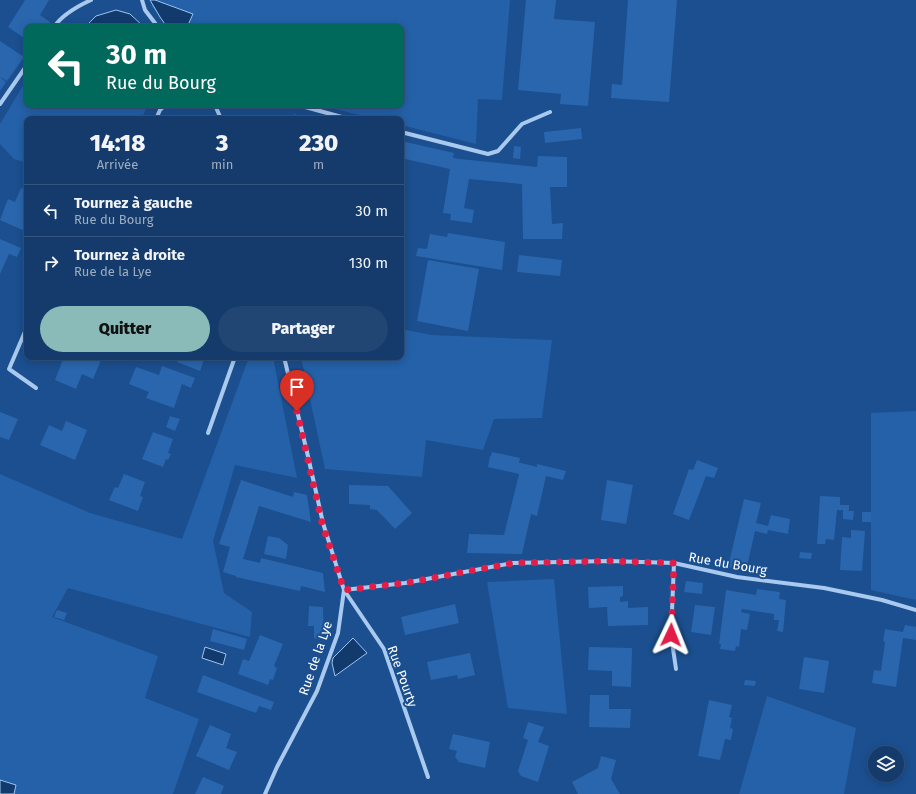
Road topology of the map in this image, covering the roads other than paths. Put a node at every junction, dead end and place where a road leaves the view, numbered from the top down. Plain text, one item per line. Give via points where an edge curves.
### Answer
1 (91, 0) edge
2 (142, 0) edge
3 (56, 24) edge
4 (156, 24) edge
5 (24, 69) edge
6 (0, 104) edge
7 (309, 108) edge
8 (550, 112) dead end
9 (338, 116) edge
10 (404, 133) edge
11 (24, 334) edge
12 (234, 360) edge
13 (285, 360) edge
14 (36, 388) dead end
15 (208, 432) dead end
16 (674, 563) junction
17 (344, 590) junction
18 (916, 610) edge
19 (676, 669) dead end
20 (428, 777) dead end
21 (265, 794) edge

1 - 3 street
2 - 4 street via 145,10
5 - 6 street
7 - 9 street
8 - 10 street via 522,124 498,151 488,154
11 - 14 street via 9,369
12 - 15 street
13 - 17 street, Rue de la Lye via 322,523
16 - 17 street, Rue du Bourg via 513,563 405,583
16 - 18 street, Rue du Bourg via 737,577 824,588
16 - 19 street via 671,635
17 - 20 street, Rue Pourty via 384,649
17 - 21 street, Rue de la Lye via 338,633 317,691

